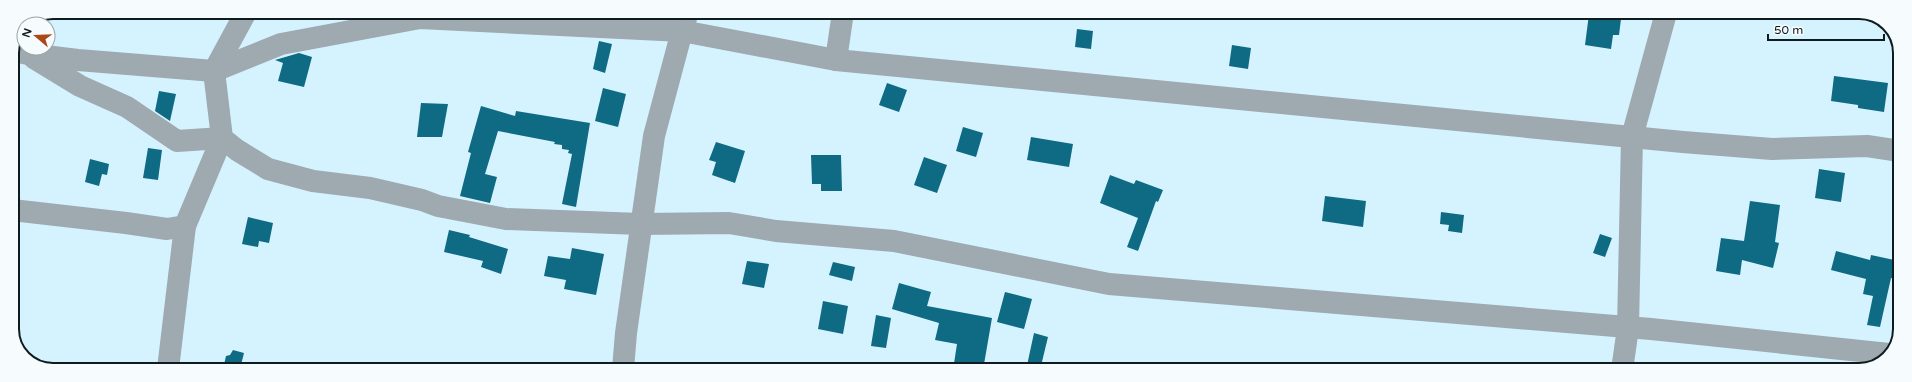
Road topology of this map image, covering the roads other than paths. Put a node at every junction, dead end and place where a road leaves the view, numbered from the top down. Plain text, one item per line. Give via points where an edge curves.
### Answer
1 (242, 19) edge
2 (415, 19) edge
3 (486, 19) edge
4 (842, 19) edge
5 (1664, 19) edge
6 (685, 22) edge
7 (27, 56) edge
8 (56, 56) edge
9 (836, 60) junction
10 (214, 71) junction
11 (1632, 137) junction
12 (222, 138) junction
13 (1893, 150) edge
14 (19, 211) edge
15 (640, 224) junction
16 (185, 226) junction
17 (1628, 328) junction
18 (1882, 353) edge
19 (169, 363) edge
20 (624, 363) edge
21 (1623, 363) edge

1 - 10 street
2 - 10 street via 282,44
3 - 6 street
4 - 9 street
5 - 11 street
6 - 9 street
6 - 15 street via 654,136
7 - 12 street via 80,86 127,107 177,141
8 - 10 street
9 - 11 street
10 - 12 street
11 - 13 street via 1772,149 1867,146
11 - 17 street
12 - 15 street via 268,169 313,181 370,188 438,206 506,219
12 - 16 street
14 - 16 street via 167,229
15 - 17 street via 729,223 776,231 894,241 1109,284
15 - 20 street
16 - 19 street
17 - 18 street
17 - 21 street

